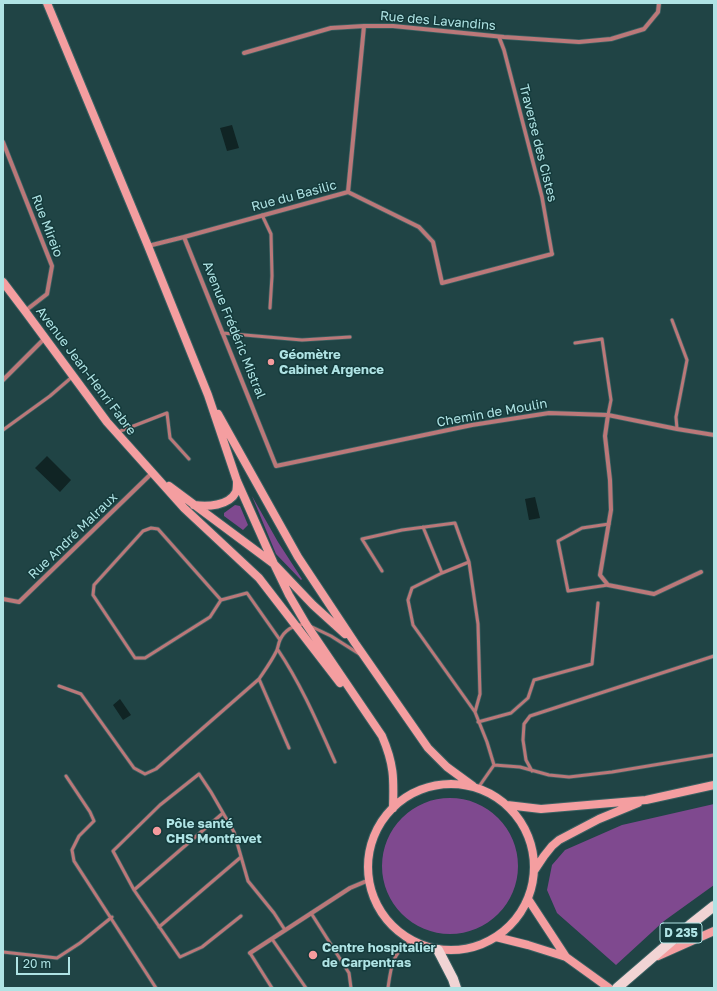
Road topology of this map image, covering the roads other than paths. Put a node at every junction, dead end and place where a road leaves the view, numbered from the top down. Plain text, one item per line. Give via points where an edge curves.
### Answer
1 (47, 3) edge
2 (659, 3) edge
3 (364, 26) junction
4 (499, 37) junction
5 (244, 53) dead end
6 (3, 142) edge
7 (348, 192) junction
8 (262, 215) junction
9 (184, 236) junction
10 (148, 246) junction
11 (552, 254) joint
12 (3, 282) edge
13 (270, 308) dead end
14 (26, 310) junction
15 (672, 320) dead end
16 (222, 333) junction
17 (350, 337) dead end
18 (45, 338) junction
19 (575, 343) dead end
20 (73, 376) junction
21 (3, 380) edge
22 (208, 395) junction
23 (608, 415) junction
24 (677, 429) junction
25 (3, 430) edge
26 (116, 433) junction
27 (714, 435) edge
28 (189, 459) dead end
29 (276, 466) joint
30 (152, 473) junction
31 (237, 481) junction
32 (194, 505) junction
33 (609, 524) junction
34 (423, 527) junction
35 (469, 562) junction
36 (274, 564) junction
37 (382, 571) dead end
38 (701, 572) dead end
39 (442, 573) junction
40 (608, 585) junction
41 (3, 599) edge
42 (221, 600) junction
43 (598, 602) dead end
44 (306, 624) junction
45 (294, 625) junction
46 (280, 640) junction
47 (355, 643) junction
48 (278, 650) junction
49 (714, 656) edge
50 (367, 660) junction
51 (259, 679) junction
52 (59, 686) dead end
53 (364, 711) junction
54 (475, 712) junction
55 (478, 722) junction
56 (289, 748) dead end
57 (714, 755) edge
58 (335, 762) dead end
59 (494, 765) junction
60 (532, 771) junction
61 (66, 776) dead end
62 (714, 785) edge
63 (476, 787) junction
64 (646, 800) junction
65 (507, 805) junction
66 (392, 808) junction
67 (223, 813) junction
68 (241, 857) junction
69 (534, 871) junction
70 (369, 880) junction
71 (134, 890) junction
72 (528, 899) junction
73 (714, 906) edge
74 (310, 913) junction
75 (241, 916) dead end
76 (112, 917) junction
77 (159, 927) junction
78 (285, 930) junction
79 (714, 931) edge
80 (496, 938) junction
81 (272, 939) junction
82 (410, 940) junction
83 (438, 950) junction
84 (3, 952) edge
85 (250, 953) joint
86 (566, 957) junction
87 (648, 961) junction
88 (156, 988) edge
89 (272, 988) edge
90 (306, 988) edge
91 (351, 988) edge
92 (388, 988) edge
93 (456, 988) edge
94 (609, 988) edge
95 (617, 988) edge

1 - 10 main road
2 - 4 street, Rue des Lavandins via 658,12 644,29 611,39 579,42
3 - 4 street, Rue des Lavandins via 393,26
3 - 5 street via 331,28
3 - 7 street, Rue des Lavandins
4 - 11 street, Traverse des Cistes via 542,197
6 - 14 street, Rue Mireio via 52,266 47,294
7 - 8 street, Rue du Basilic
7 - 11 street, Rue du Basilic via 419,227 433,242 442,283
8 - 9 street, Rue du Basilic
8 - 13 lane via 270,234
9 - 10 street
9 - 16 street, Avenue Frédéric Mistral
10 - 22 main road
12 - 14 main road, Avenue Jean-Henri Fabre
14 - 18 main road, Avenue Jean-Henri Fabre
15 - 24 lane via 687,360 676,417
16 - 17 lane via 302,340
16 - 29 street, Avenue Frédéric Mistral
18 - 20 main road, Avenue Jean-Henri Fabre
18 - 21 street
19 - 23 lane via 602,339 611,400
20 - 25 lane
20 - 26 main road, Avenue Jean-Henri Fabre
22 - 31 main road
22 - 47 main road via 298,557
23 - 24 street, Chemin de Moulin
23 - 29 street, Chemin de Moulin via 549,413 472,425
23 - 33 street via 605,436 610,480
24 - 27 street, Chemin de Moulin
26 - 28 lane via 167,414 170,438
26 - 30 main road, Avenue Jean-Henri Fabre
30 - 32 main road
30 - 41 street, Rue André Malraux via 19,602
30 - 45 main road via 184,508 259,578
31 - 32 main road via 236,492 230,499 206,507
31 - 36 main road
32 - 36 main road
33 - 40 street via 600,575
33 - 40 lane via 582,528 558,541 568,591
34 - 35 lane via 455,523
34 - 37 lane via 362,539
34 - 39 lane
35 - 39 lane
35 - 54 lane via 478,624 480,694
36 - 44 main road
36 - 47 main road
38 - 40 street via 654,594
39 - 54 lane via 412,588 408,600 413,625
42 - 42 lane via 158,529 151,528 143,531 94,585 93,595 135,658 145,658 210,617
42 - 46 lane via 247,593
43 - 55 lane via 592,664 534,680 528,698 511,713
44 - 45 lane
44 - 50 lane via 331,636
44 - 53 main road
45 - 46 lane
45 - 53 main road
46 - 48 lane
47 - 50 main road
48 - 51 lane
48 - 58 lane via 308,703
49 - 60 lane via 530,716 524,724 523,740 526,760
50 - 63 main road via 428,748 448,767
51 - 52 lane via 156,768 145,774 134,768 81,694
51 - 56 lane
53 - 66 main road via 382,736 388,751 393,778
54 - 55 lane
55 - 59 lane
57 - 60 lane via 569,777
59 - 60 lane via 520,767
59 - 63 lane
61 - 76 lane via 94,821 80,836 72,850 74,861
62 - 64 main road
63 - 65 main road via 494,795
63 - 66 main road via 452,783 430,786 410,794
64 - 65 main road via 540,809
64 - 69 main road via 599,819 559,840
65 - 69 main road via 523,824 528,836 532,847
66 - 70 main road via 380,823 372,841 368,860
67 - 68 lane via 234,832
67 - 71 lane
67 - 71 lane via 199,774 160,805 113,851
68 - 77 lane
68 - 78 lane via 248,881
69 - 72 main road
70 - 74 street via 350,888
70 - 82 main road via 382,914
71 - 77 lane
72 - 80 main road via 520,914
72 - 86 main road
73 - 87 main road, D 235
74 - 78 street
74 - 91 lane via 350,973
75 - 77 lane via 202,947 180,957
76 - 84 lane via 57,958
76 - 88 lane
78 - 81 street
79 - 87 main road
80 - 83 main road via 478,946
80 - 86 main road
81 - 85 street
81 - 90 lane
82 - 83 main road
82 - 92 lane via 400,948 392,964
83 - 93 main road
85 - 89 lane
86 - 94 main road
87 - 95 main road, D 235

